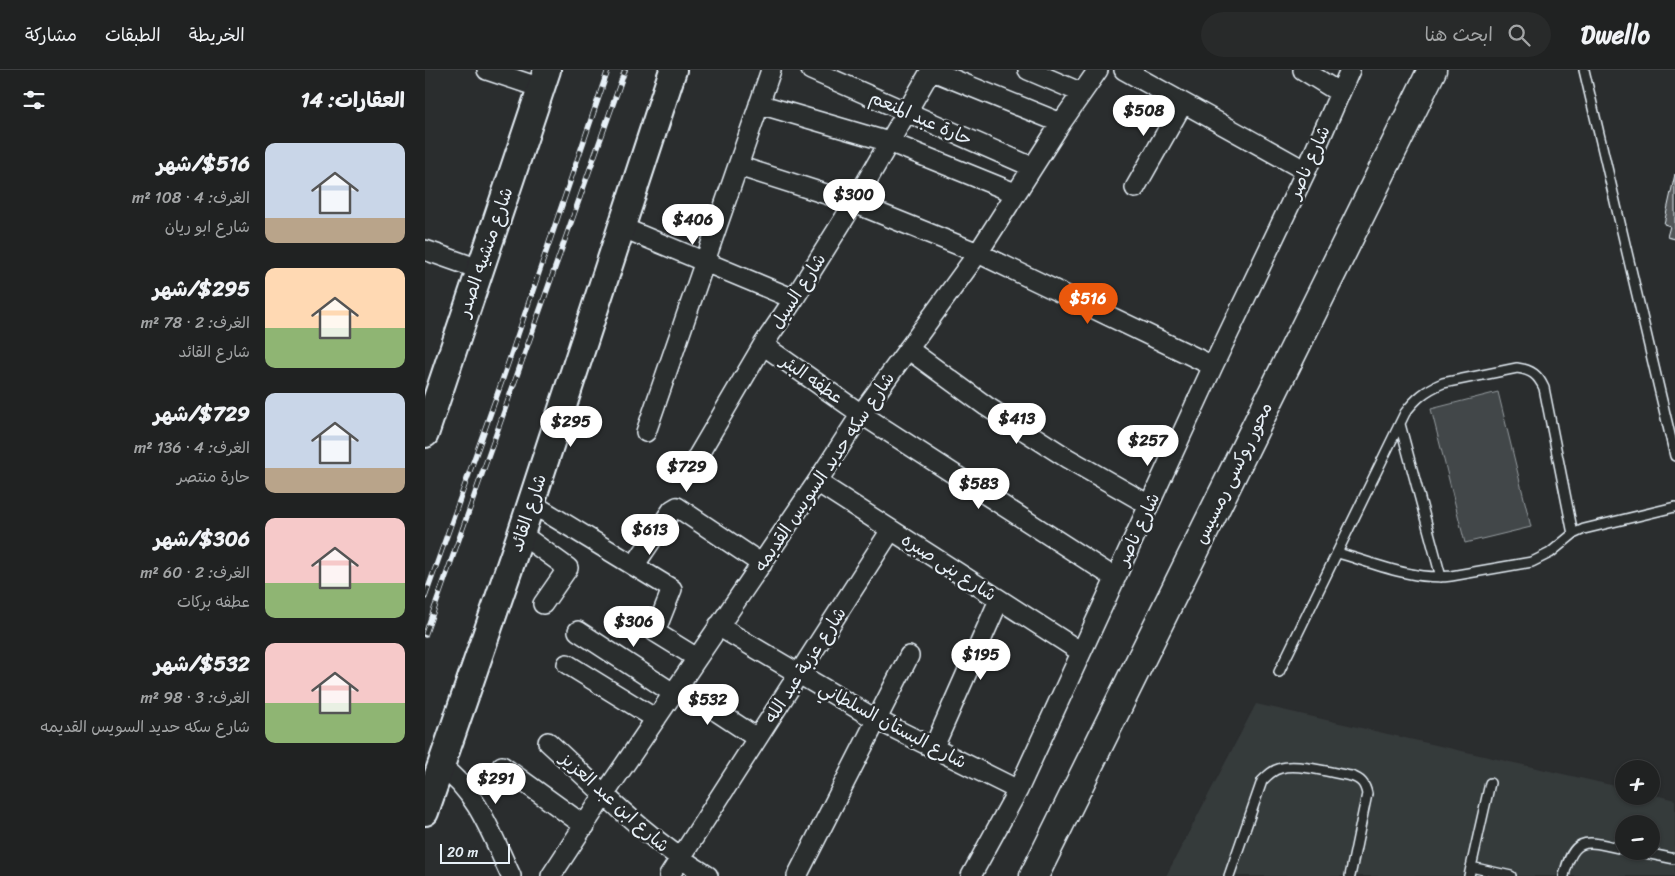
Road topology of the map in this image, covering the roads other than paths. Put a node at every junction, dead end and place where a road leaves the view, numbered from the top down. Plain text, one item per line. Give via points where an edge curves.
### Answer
1 (487, 70) edge
2 (673, 70) edge
3 (771, 70) edge
4 (811, 70) edge
5 (931, 70) edge
6 (1028, 70) edge
7 (1098, 70) edge
8 (1124, 70) edge
9 (1303, 70) edge
10 (1350, 70) edge
11 (1432, 70) edge
12 (1584, 70) edge
13 (544, 79) edge
14 (1082, 93) junction
15 (1340, 93) junction
16 (1183, 102) junction
17 (759, 104) junction
18 (906, 112) junction
19 (1061, 123) junction
20 (889, 142) junction
21 (738, 166) junction
22 (1032, 167) junction
23 (1306, 171) junction
24 (1135, 188) dead end
25 (1015, 193) junction
26 (854, 203) junction
27 (621, 227) junction
28 (425, 250) edge
29 (978, 253) junction
30 (705, 262) junction
31 (479, 269) junction
32 (794, 299) junction
33 (763, 345) junction
34 (908, 349) junction
35 (1213, 366) junction
36 (861, 414) junction
37 (1400, 424) junction
38 (646, 432) dead end
39 (425, 434) edge
40 (1675, 456) edge
41 (696, 460) dead end
42 (817, 482) junction
43 (531, 503) junction
44 (1149, 505) junction
45 (1675, 507) edge
46 (891, 530) junction
47 (521, 534) junction
48 (1573, 534) junction
49 (1338, 553) junction
50 (762, 564) junction
51 (634, 566) junction
52 (1441, 577) junction
53 (1115, 578) junction
54 (999, 600) junction
55 (543, 604) dead end
56 (718, 626) junction
57 (578, 631) dead end
58 (1081, 652) junction
59 (909, 656) dead end
60 (697, 658) junction
61 (567, 664) dead end
62 (1279, 672) dead end
63 (799, 675) junction
64 (675, 690) junction
65 (656, 719) junction
66 (877, 720) junction
67 (757, 738) junction
68 (548, 742) dead end
69 (933, 749) junction
70 (440, 766) junction
71 (503, 766) dead end
72 (1490, 783) dead end
73 (1018, 790) junction
74 (604, 795) junction
75 (425, 812) edge
76 (585, 826) junction
77 (1615, 847) edge
78 (1660, 856) edge
79 (680, 859) junction
80 (1675, 859) edge
81 (1470, 872) edge
82 (511, 876) edge
83 (551, 876) edge
84 (669, 876) edge
85 (708, 876) edge
86 (797, 876) edge
87 (971, 876) edge
88 (1034, 876) edge
89 (1229, 876) edge
90 (1350, 876) edge
91 (1511, 876) edge
92 (1564, 876) edge

1 - 13 street
2 - 27 street, شارع القائد
3 - 17 street
4 - 18 street, حارة عبد المنعم
5 - 18 street, شارع السيل
5 - 19 street
6 - 14 street
7 - 14 street, شارع سكه حديد السويس القديمه
8 - 16 street
9 - 15 street
10 - 15 street, شارع ناصر
11 - 88 main road, محور روكسى رمسيس
12 - 40 lane
13 - 31 street, شارع منشيه الصدر
14 - 19 street, شارع سكه حديد السويس القديمه
15 - 23 street, شارع ناصر
16 - 23 street
16 - 24 street
17 - 20 street
17 - 21 street
18 - 20 street, شارع السيل
18 - 22 street, حارة عبد المنعم
19 - 22 street, شارع سكه حديد السويس القديمه
20 - 25 street
20 - 26 street, شارع السيل
21 - 26 street
21 - 30 street
22 - 25 street, شارع سكه حديد السويس القديمه
23 - 35 street, شارع ناصر
25 - 29 street, شارع سكه حديد السويس القديمه
26 - 29 street
26 - 32 street, شارع السيل
27 - 30 street
27 - 43 street, شارع القائد
28 - 31 street
29 - 34 street, شارع سكه حديد السويس القديمه
29 - 35 street
30 - 32 street
30 - 38 street
31 - 39 street, شارع منشيه الصدر
32 - 33 street, شارع السيل
33 - 36 street, عطفه البئر
33 - 41 street, شارع السيل
34 - 36 street, شارع سكه حديد السويس القديمه
34 - 44 street via 986,406
35 - 44 street, شارع ناصر
36 - 42 street, شارع سكه حديد السويس القديمه
36 - 53 street, عطفه البئر
37 - 48 lane via 1412,403 1431,387 1517,368 1529,370 1539,377 1544,388
37 - 49 lane
37 - 52 lane
42 - 46 street, شارع بنى صبره
42 - 50 street, شارع سكه حديد السويس القديمه
43 - 47 street, شارع القائد
43 - 51 street
44 - 53 street, شارع ناصر
45 - 48 lane
46 - 54 street, شارع بنى صبره
46 - 63 street, شارع عزبة عبد الله
47 - 55 street via 568,568
47 - 70 street, شارع القائد
48 - 52 lane via 1550,553 1532,562
49 - 52 lane via 1420,576
49 - 62 lane
50 - 51 street via 677,507
50 - 56 street, شارع سكه حديد السويس القديمه
51 - 60 street via 673,590 656,634
53 - 58 street, شارع ناصر
54 - 58 street, شارع بنى صبره
54 - 69 street
56 - 60 street, شارع سكه حديد السويس القديمه
56 - 63 street, شارع البستان السلطاني
57 - 64 street
58 - 73 street, شارع ناصر
59 - 66 street
60 - 64 street, شارع سكه حديد السويس القديمه
61 - 65 street
63 - 66 street, شارع البستان السلطاني
63 - 67 street, شارع عزبة عبد الله
64 - 65 street, شارع سكه حديد السويس القديمه
64 - 67 street
65 - 74 street, شارع سكه حديد السويس القديمه
66 - 69 street, شارع البستان السلطاني
66 - 86 street
67 - 79 street, شارع عزبة عبد الله
68 - 74 street, شارع ابن عبد العزيز
69 - 73 street, شارع البستان السلطاني
70 - 75 street, شارع القائد
70 - 82 street via 461,783 477,805
71 - 76 street
72 - 81 lane
73 - 87 street, شارع ناصر
74 - 76 street, شارع سكه حديد السويس القديمه
74 - 79 street, شارع ابن عبد العزيز
76 - 83 street, شارع سكه حديد السويس القديمه
77 - 92 lane via 1591,842 1582,844 1574,849
78 - 80 lane
79 - 84 street, شارع عزبة عبد الله
79 - 85 street, شارع ابن عبد العزيز
81 - 91 lane
89 - 90 lane via 1262,781 1282,768 1294,767 1351,776 1365,786 1367,794

